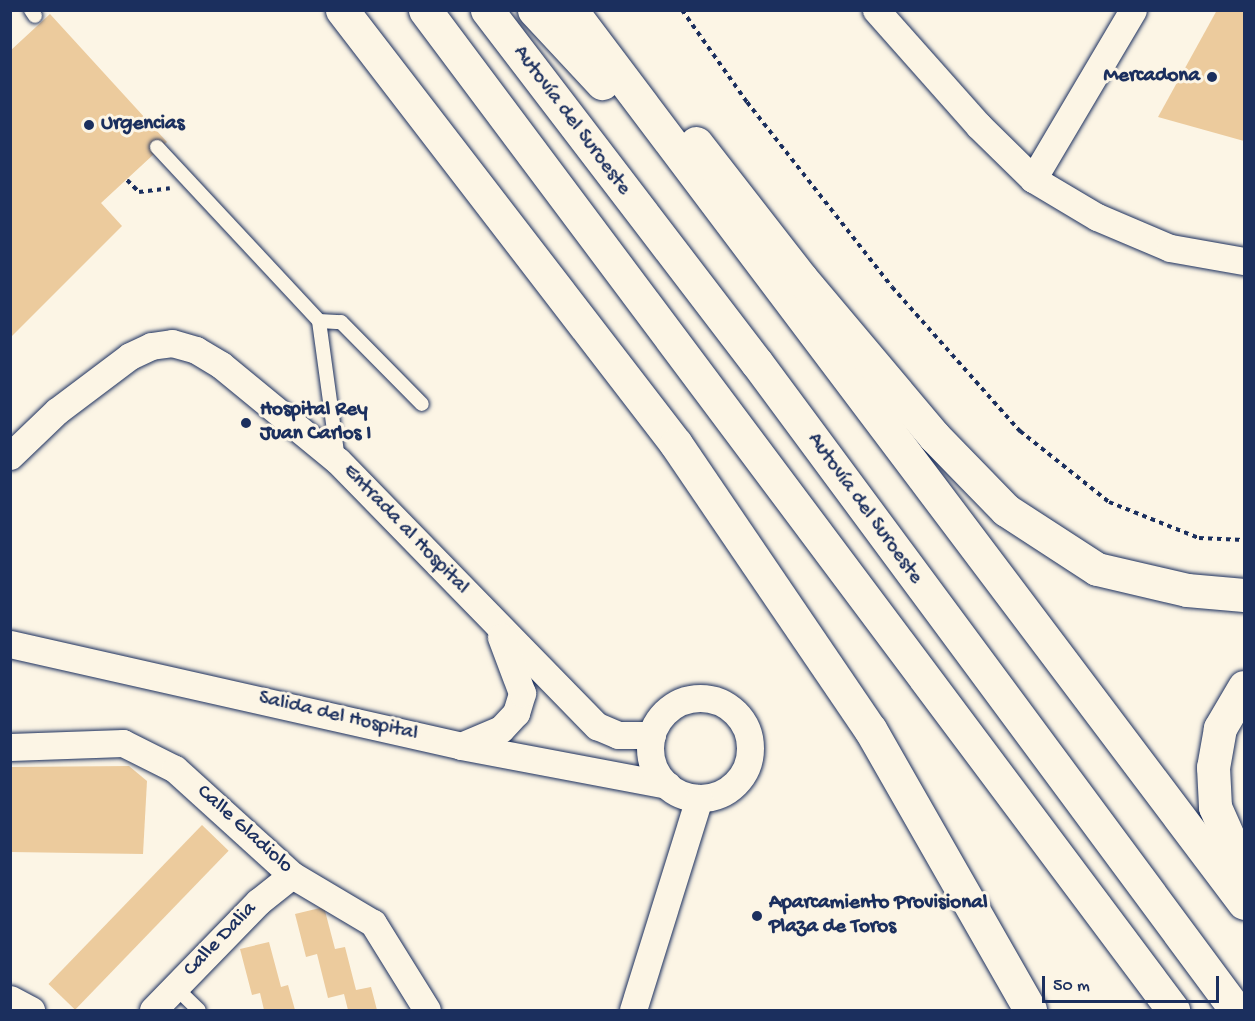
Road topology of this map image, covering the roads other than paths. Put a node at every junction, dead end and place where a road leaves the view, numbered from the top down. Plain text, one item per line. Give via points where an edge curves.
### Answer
1 (342, 10) edge
2 (425, 10) edge
3 (487, 10) edge
4 (534, 10) edge
5 (572, 10) edge
6 (876, 10) edge
7 (1133, 10) edge
8 (157, 147) dead end
9 (1033, 179) junction
10 (706, 194) junction
11 (1245, 261) edge
12 (319, 321) junction
13 (422, 404) dead end
14 (10, 456) edge
15 (338, 461) junction
16 (1245, 595) edge
17 (494, 622) junction
18 (10, 644) edge
19 (1245, 687) edge
20 (652, 735) junction
21 (461, 746) junction
22 (10, 747) edge
23 (667, 785) junction
24 (699, 798) junction
25 (1245, 872) edge
26 (292, 875) junction
27 (1245, 903) edge
28 (175, 987) junction
29 (10, 999) edge
30 (1029, 1009) edge
31 (32, 1011) edge
32 (153, 1011) edge
33 (199, 1011) edge
34 (427, 1011) edge
35 (633, 1011) edge
36 (1173, 1011) edge
37 (1236, 1011) edge

1 - 30 highway via 676,444 870,729
2 - 36 highway
3 - 37 highway, Autovía del Suroeste via 757,363
4 - 10 highway
5 - 10 highway
5 - 16 highway via 694,141 801,278 934,436 1006,510 1097,569 1187,590
6 - 9 street via 978,125
7 - 9 street
8 - 12 lane
9 - 11 street via 1096,217 1170,248
10 - 27 highway
12 - 13 lane via 341,322
12 - 15 lane
14 - 15 street, Entrada al Hospital via 57,411 113,367 151,346 172,343 196,350 221,364
15 - 17 street, Entrada al Hospital
17 - 20 street, Entrada al Hospital via 606,732
17 - 21 street via 516,671 520,703 501,729
18 - 21 street, Salida del Hospital
19 - 25 highway via 1220,728 1213,767 1215,807
20 - 23 street via 652,762
20 - 24 street via 666,711 691,698 718,701 740,718 750,744 745,771 725,791
21 - 23 street, Salida del Hospital
22 - 26 street, Calle Gladiolo via 123,743 175,769
23 - 24 street
24 - 35 street
26 - 28 street, Calle Dalia via 258,902
26 - 34 street, Calle Gladiolo via 373,923
28 - 32 street, Calle Dalia
28 - 33 lane
29 - 31 street

